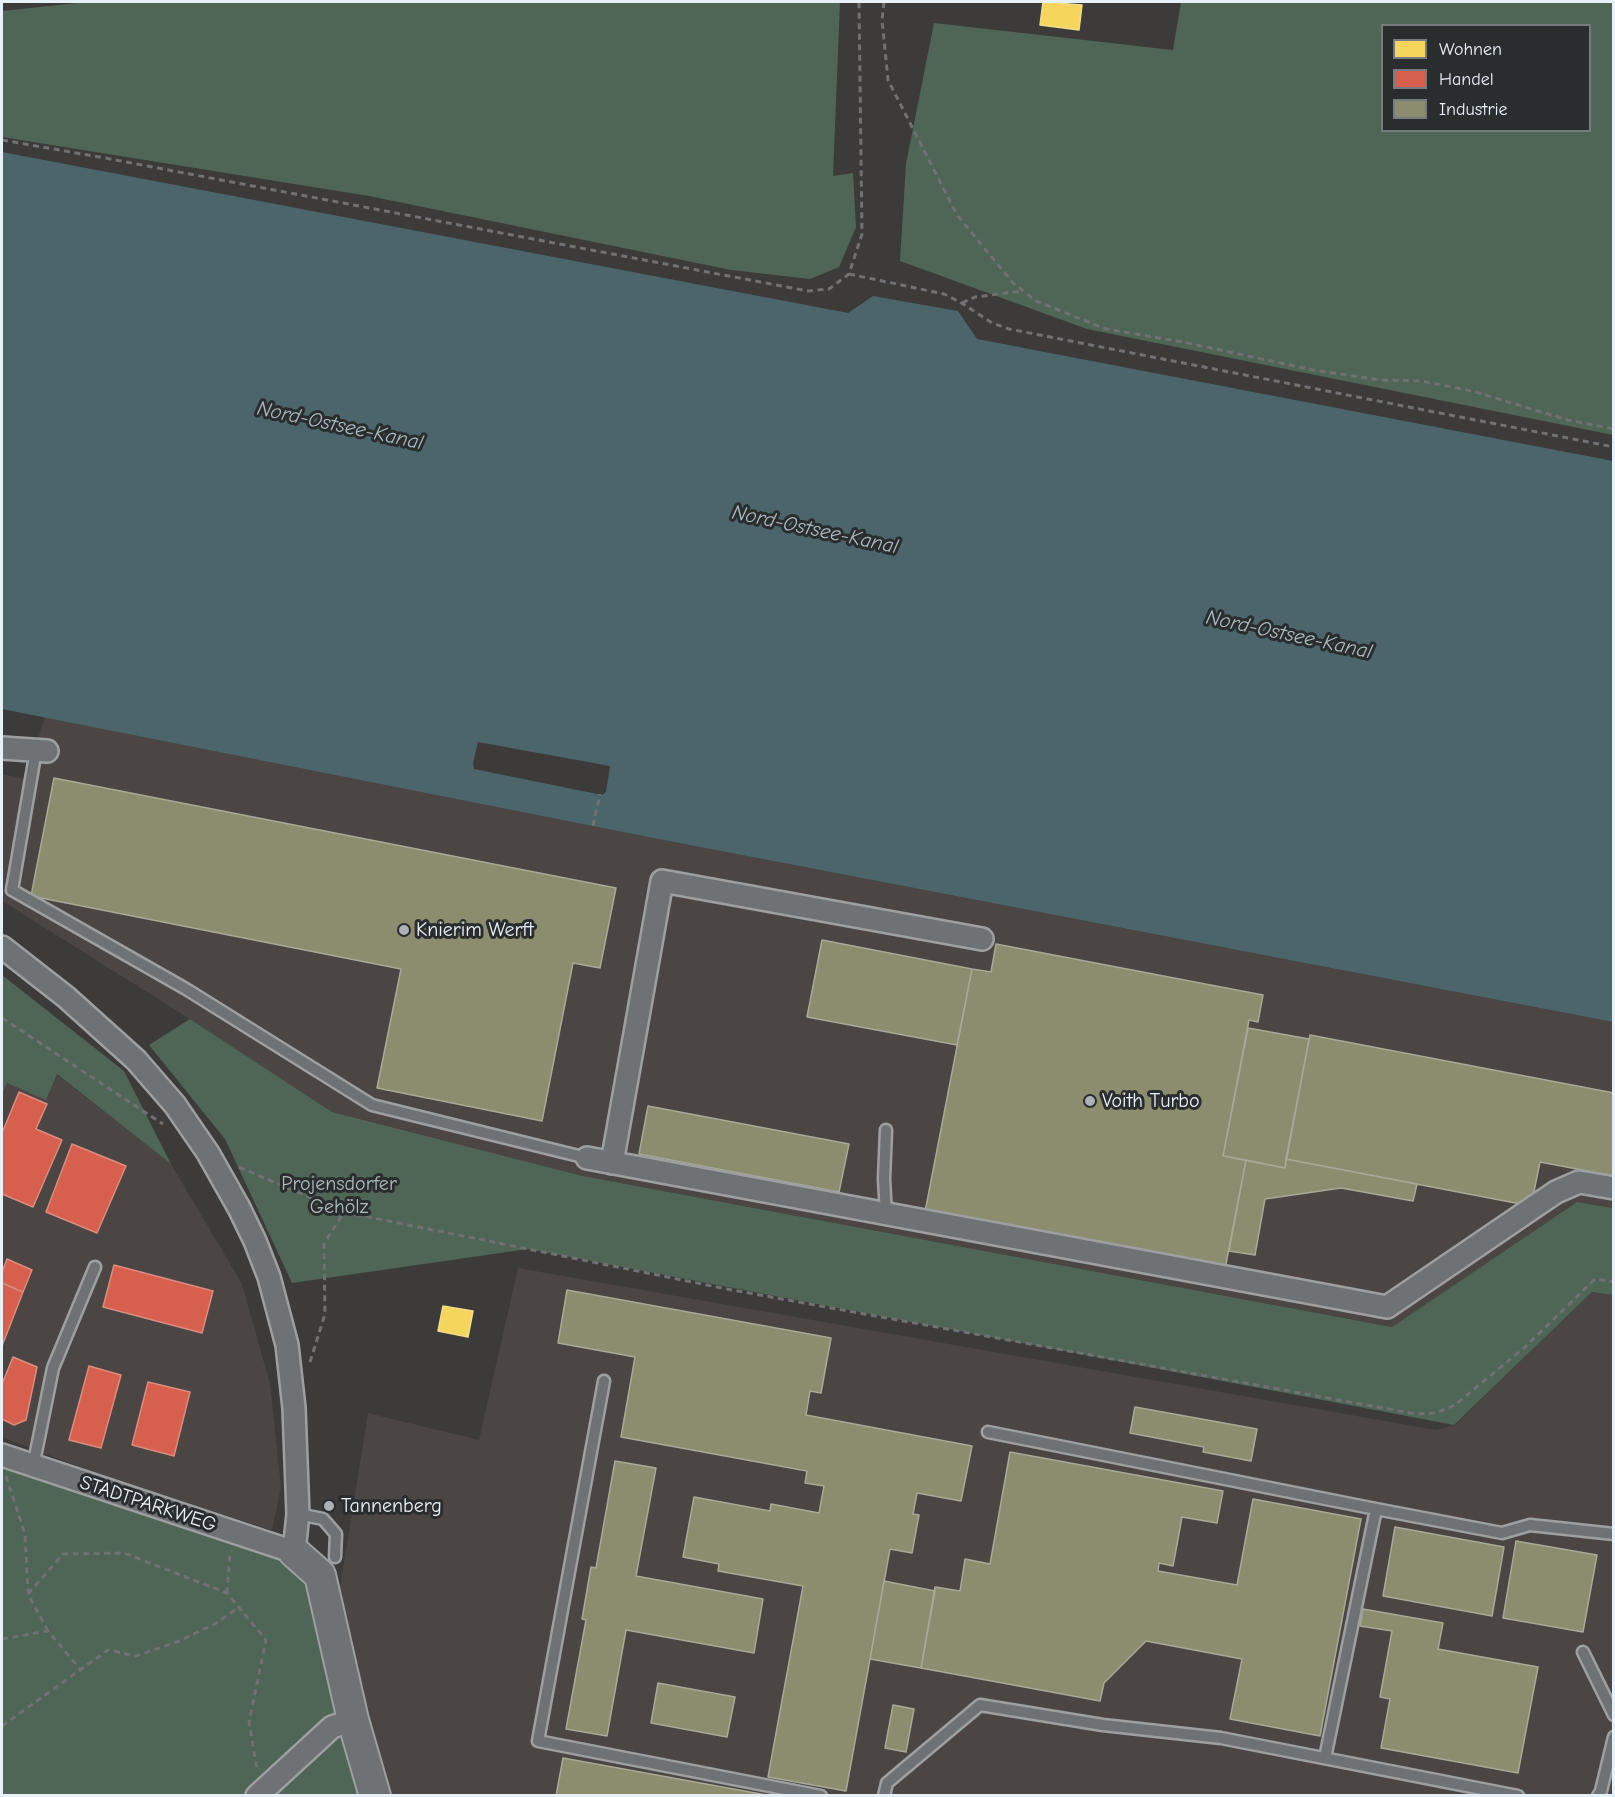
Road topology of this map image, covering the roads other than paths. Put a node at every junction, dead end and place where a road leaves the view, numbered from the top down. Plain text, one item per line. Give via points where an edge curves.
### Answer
1 (2, 748) edge
2 (47, 751) joint
3 (982, 939) dead end
4 (2, 947) edge
5 (886, 1130) dead end
6 (587, 1158) joint
7 (612, 1163) junction
8 (1614, 1188) edge
9 (886, 1214) junction
10 (95, 1267) dead end
11 (604, 1381) dead end
12 (988, 1432) dead end
13 (3, 1462) edge
14 (33, 1467) junction
15 (1376, 1509) junction
16 (298, 1514) junction
17 (1614, 1534) edge
18 (294, 1552) junction
19 (335, 1557) dead end
20 (1583, 1652) dead end
21 (1614, 1715) edge
22 (353, 1720) junction
23 (1614, 1737) edge
24 (1325, 1758) junction
25 (259, 1794) edge
26 (375, 1796) edge
27 (821, 1796) edge
28 (884, 1796) edge
29 (1518, 1796) edge
30 (1598, 1796) edge

1 - 2 street
2 - 6 lane via 12,890 186,988 372,1106
3 - 7 street via 662,881
4 - 16 street via 66,997 136,1060 175,1105 229,1190 269,1277 286,1345 294,1408
5 - 9 lane
6 - 7 street
7 - 9 street
8 - 9 street via 1580,1182 1556,1192 1387,1307
10 - 14 lane via 53,1368
11 - 27 lane via 538,1741
12 - 15 lane
13 - 14 street, STADTPARKWEG
14 - 18 street, STADTPARKWEG
15 - 17 lane via 1502,1533 1530,1525
15 - 24 lane
16 - 18 street
16 - 19 lane via 323,1519 336,1534
18 - 22 street via 320,1575
20 - 21 lane
22 - 25 street via 332,1727
22 - 26 street
23 - 30 lane
24 - 28 lane via 1221,1738 1103,1725 980,1705 887,1783
24 - 29 lane

